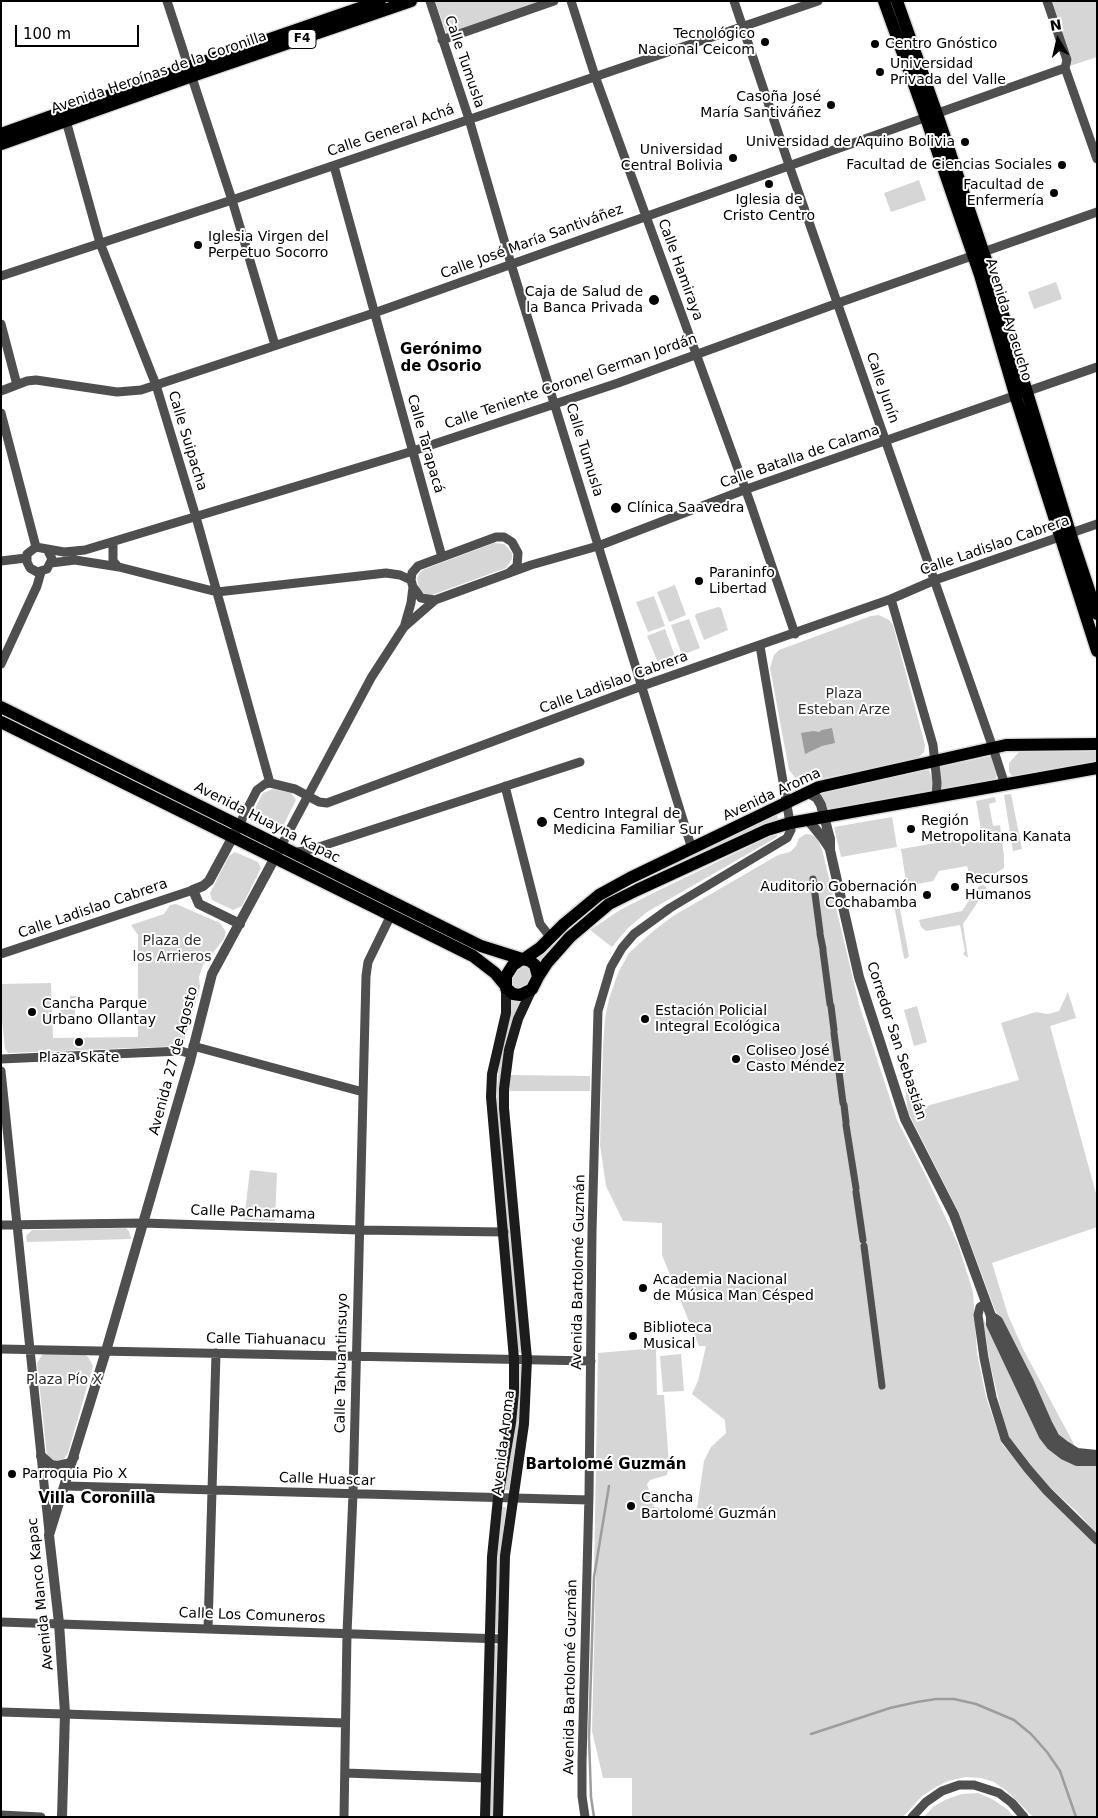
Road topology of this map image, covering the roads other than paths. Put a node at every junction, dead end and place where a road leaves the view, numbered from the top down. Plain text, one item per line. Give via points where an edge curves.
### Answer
1 (166, 1) edge
2 (380, 1) edge
3 (411, 1) edge
4 (430, 1) edge
5 (554, 1) edge
6 (571, 1) edge
7 (734, 1) edge
8 (818, 1) edge
9 (884, 1) edge
10 (896, 1) edge
11 (1047, 1) edge
12 (743, 27) junction
13 (442, 40) junction
14 (1065, 68) junction
15 (190, 71) junction
16 (595, 76) junction
17 (65, 116) junction
18 (932, 116) junction
19 (469, 119) junction
20 (1, 134) edge
21 (1, 144) edge
22 (1097, 159) edge
23 (789, 165) junction
24 (334, 166) junction
25 (232, 200) junction
26 (1097, 212) edge
27 (646, 216) junction
28 (100, 243) junction
29 (978, 254) junction
30 (511, 264) junction
31 (1, 276) edge
32 (838, 303) junction
33 (374, 313) junction
34 (1, 324) edge
35 (274, 345) junction
36 (696, 354) junction
37 (1097, 367) edge
38 (16, 385) junction
39 (156, 385) junction
40 (1, 391) edge
41 (1021, 392) junction
42 (556, 403) junction
43 (1, 413) edge
44 (886, 441) junction
45 (412, 450) junction
46 (744, 490) junction
47 (196, 517) junction
48 (1097, 524) edge
49 (1065, 535) junction
50 (113, 542) junction
51 (598, 546) junction
52 (36, 547) junction
53 (47, 549) junction
54 (442, 557) junction
55 (26, 558) junction
56 (1, 561) edge
57 (51, 563) junction
58 (118, 567) junction
59 (41, 572) junction
60 (510, 572) junction
61 (935, 580) junction
62 (412, 583) junction
63 (217, 592) junction
64 (891, 599) junction
65 (435, 600) junction
66 (1097, 614) edge
67 (404, 627) junction
68 (794, 634) junction
69 (760, 646) junction
70 (1097, 651) edge
71 (1, 664) edge
72 (642, 686) junction
73 (1, 706) edge
74 (1, 722) edge
75 (1097, 744) edge
76 (993, 748) junction
77 (934, 761) junction
78 (580, 762) dead end
79 (1097, 768) edge
80 (270, 782) junction
81 (1004, 785) junction
82 (505, 786) junction
83 (807, 792) junction
84 (308, 795) junction
85 (936, 797) junction
86 (786, 803) junction
87 (824, 818) junction
88 (808, 820) junction
89 (790, 823) junction
90 (240, 825) junction
91 (233, 837) junction
92 (281, 846) junction
93 (692, 849) junction
94 (830, 850) junction
95 (294, 853) junction
96 (274, 858) junction
97 (813, 879) dead end
98 (193, 890) junction
99 (391, 915) junction
100 (240, 924) junction
101 (551, 938) junction
102 (1, 954) edge
103 (523, 959) junction
104 (538, 977) junction
105 (506, 986) junction
106 (532, 989) junction
107 (192, 1050) junction
108 (1, 1059) edge
109 (1, 1071) edge
110 (363, 1092) junction
111 (143, 1224) junction
112 (1, 1225) edge
113 (17, 1225) junction
114 (358, 1230) junction
115 (504, 1232) junction
116 (986, 1303) junction
117 (991, 1316) junction
118 (1, 1348) edge
119 (30, 1349) junction
120 (106, 1350) junction
121 (216, 1353) junction
122 (356, 1356) junction
123 (514, 1359) junction
124 (527, 1359) junction
125 (591, 1361) junction
126 (882, 1386) dead end
127 (1097, 1455) edge
128 (41, 1456) junction
129 (74, 1458) junction
130 (1097, 1462) edge
131 (66, 1486) junction
132 (212, 1490) junction
133 (352, 1494) junction
134 (498, 1498) junction
135 (512, 1498) junction
136 (588, 1500) junction
137 (49, 1535) junction
138 (1097, 1540) edge
139 (1, 1622) edge
140 (59, 1623) junction
141 (208, 1628) junction
142 (347, 1633) junction
143 (489, 1638) junction
144 (502, 1639) junction
145 (1, 1712) edge
146 (65, 1714) junction
147 (345, 1723) junction
148 (344, 1773) junction
149 (486, 1778) junction
150 (1, 1814) edge
151 (41, 1817) edge
152 (62, 1817) edge
153 (344, 1817) edge
154 (485, 1817) edge
155 (498, 1817) edge
156 (585, 1817) edge
157 (912, 1817) edge
158 (1024, 1817) edge

1 - 15 street
2 - 15 main road, Avenida Heroínas de la Coronilla / F4
3 - 15 main road, Avenida Heroínas de la Coronilla / F4
4 - 13 street, Calle Tumusla
5 - 13 street
6 - 16 street, Calle Hamiraya
7 - 12 street, Calle Junín
8 - 12 street, Calle General Achá
9 - 18 main road, Avenida Ayacucho
10 - 18 main road, Avenida Ayacucho
11 - 14 street via 1067,60
12 - 16 street, Calle General Achá
12 - 23 street, Calle Junín
13 - 19 street, Calle Tumusla
14 - 18 street, Calle José María Santiváñez
14 - 22 street
15 - 17 main road, Avenida Heroínas de la Coronilla / F4
15 - 25 street
16 - 19 street, Calle General Achá
16 - 27 street, Calle Hamiraya
17 - 20 main road, Avenida Heroínas de la Coronilla / F4
17 - 21 main road, Avenida Heroínas de la Coronilla / F4
17 - 28 street, Calle Suipacha
18 - 23 street, Calle José María Santiváñez
18 - 29 main road, Avenida Ayacucho
19 - 24 street, Calle General Achá
19 - 30 street, Calle Tumusla
23 - 27 street, Calle José María Santiváñez
23 - 32 street, Calle Junín
24 - 25 street, Calle General Achá
24 - 33 street, Calle Tarapacá
25 - 28 street, Calle General Achá
25 - 35 street
26 - 29 street, Calle Teniente Coronel German Jordán
27 - 30 street, Calle José María Santiváñez
27 - 36 street, Calle Hamiraya
28 - 31 street, Calle General Achá
28 - 39 street, Calle Suipacha
29 - 32 street, Calle Teniente Coronel German Jordán
29 - 41 main road, Avenida Ayacucho
30 - 33 street, Calle José María Santiváñez
30 - 42 street, Calle Tumusla
32 - 36 street, Calle Teniente Coronel German Jordán
32 - 44 street, Calle Junín
33 - 35 street, Calle José María Santiváñez
33 - 45 street, Calle Tarapacá
34 - 38 street
35 - 39 street, Calle José María Santiváñez
36 - 42 street, Calle Teniente Coronel German Jordán
36 - 46 street, Calle Hamiraya
37 - 41 street, Calle Batalla de Calama
38 - 39 street, Calle José María Santiváñez via 36,380 117,392
38 - 40 street, Calle José María Santiváñez
39 - 47 street, Calle Suipacha
41 - 44 street, Calle Batalla de Calama
41 - 49 main road, Avenida Ayacucho
42 - 45 street, Calle Teniente Coronel German Jordán
42 - 51 street, Calle Tumusla
43 - 52 street
44 - 46 street, Calle Batalla de Calama
44 - 61 street, Calle Junín
45 - 47 street, Calle Teniente Coronel German Jordán
45 - 54 street, Calle Tarapacá
46 - 51 street, Calle Batalla de Calama
46 - 68 street, Calle Hamiraya
47 - 50 street, Calle Teniente Coronel German Jordán
47 - 63 street, Calle Suipacha
48 - 49 street, Calle Ladislao Cabrera
49 - 61 street, Calle Ladislao Cabrera
49 - 66 main road, Avenida Ayacucho
49 - 70 main road, Avenida Ayacucho
50 - 53 street, Calle Teniente Coronel German Jordán via 73,552
50 - 58 street via 113,561
51 - 60 street, Calle Batalla de Calama
51 - 72 street, Calle Tumusla
52 - 53 street
52 - 55 street
53 - 57 street
54 - 60 street via 504,537 512,542 518,553 516,566
54 - 62 street via 418,566 412,573
55 - 56 street
55 - 59 street via 30,568
57 - 58 street via 75,560
57 - 59 street
58 - 63 street
59 - 71 street
60 - 65 street, Calle Batalla de Calama
61 - 64 street, Calle Ladislao Cabrera
61 - 76 street, Calle Junín
62 - 63 street via 400,575 386,573
62 - 65 street via 421,598
62 - 67 street, Avenida 27 de Agosto via 411,603
63 - 80 street, Calle Suipacha
64 - 68 street, Calle Ladislao Cabrera
64 - 77 street via 933,745
65 - 67 street, Avenida 27 de Agosto
67 - 84 street, Avenida 27 de Agosto via 371,678
68 - 69 street, Calle Ladislao Cabrera
69 - 72 street, Calle Ladislao Cabrera
69 - 86 street
72 - 84 street, Calle Ladislao Cabrera via 327,802
72 - 93 street, Calle Tumusla
73 - 90 main road, Avenida Huayna Kapac
74 - 91 main road, Avenida Huayna Kapac
75 - 76 main road, Avenida Aroma via 1021,744
76 - 77 main road, Avenida Aroma
76 - 81 street, Calle Junín
77 - 83 main road, Avenida Aroma via 827,784
77 - 85 street
78 - 82 street
79 - 81 main road, Avenida Aroma
80 - 84 street, Calle Ladislao Cabrera
80 - 90 street, Calle Ladislao Cabrera via 257,790
81 - 85 main road, Avenida Aroma
82 - 95 street
82 - 101 street via 540,924
83 - 86 main road, Avenida Aroma
83 - 87 street, Corredor San Sebastián via 820,801
84 - 92 street, Avenida 27 de Agosto
85 - 87 main road, Avenida Aroma
86 - 89 street
86 - 93 main road, Avenida Aroma
87 - 88 main road, Avenida Aroma
87 - 94 street, Corredor San Sebastián
88 - 89 main road, Avenida Aroma
88 - 94 street, Corredor San Sebastián
89 - 104 main road, Avenida Aroma via 752,836 609,904 570,937
89 - 125 street, Avenida Bartolomé Guzmán via 787,838 782,842 648,922 622,948 611,967 598,1011 596,1035
90 - 91 street, Calle Ladislao Cabrera
90 - 92 main road, Avenida Huayna Kapac
91 - 96 main road, Avenida Huayna Kapac
91 - 98 street, Calle Ladislao Cabrera via 209,881
92 - 95 main road, Avenida Huayna Kapac
92 - 96 street, Avenida 27 de Agosto
93 - 101 main road, Avenida Aroma via 599,895
94 - 116 street, Corredor San Sebastián via 859,977 905,1119 954,1215
95 - 103 main road, Avenida Huayna Kapac via 481,946
96 - 99 main road, Avenida Huayna Kapac
96 - 100 street, Avenida 27 de Agosto
97 - 126 street
98 - 100 street via 199,904
98 - 102 street, Calle Ladislao Cabrera
99 - 105 main road, Avenida Huayna Kapac via 483,962
99 - 110 street, Calle Tahuantinsuyo via 368,962
100 - 107 street, Avenida 27 de Agosto via 212,974
101 - 103 main road, Avenida Aroma
103 - 104 main road via 535,965
103 - 105 main road via 510,968
104 - 106 main road
105 - 106 main road via 517,995
105 - 115 main road, Avenida Aroma via 506,1013 492,1074 491,1097
106 - 124 main road, Avenida Aroma via 518,1019 509,1050 504,1089
107 - 108 street
107 - 110 street
107 - 111 street, Avenida 27 de Agosto
109 - 113 street, Avenida Manco Kapac
110 - 114 street, Calle Tahuantinsuyo
111 - 113 street, Calle Pachamama
111 - 114 street, Calle Pachamama
111 - 120 street, Avenida 27 de Agosto
112 - 113 street, Calle Pachamama
113 - 119 street, Avenida Manco Kapac
114 - 115 street, Calle Pachamama
114 - 122 street, Calle Tahuantinsuyo
115 - 123 main road, Avenida Aroma
116 - 117 street, Corredor San Sebastián
116 - 138 street via 980,1307 978,1315 984,1358 1005,1439 1047,1491
117 - 127 street, Corredor San Sebastián via 998,1321 1055,1438 1077,1453
117 - 130 street, Corredor San Sebastián via 991,1324 1044,1436 1064,1455 1077,1461
118 - 119 street, Calle Tiahuanacu
119 - 120 street, Calle Tiahuanacu
119 - 128 street, Avenida Manco Kapac
120 - 121 street, Calle Tiahuanacu
120 - 129 street, Avenida 27 de Agosto
121 - 122 street, Calle Tiahuanacu
121 - 132 street
122 - 123 street, Calle Tiahuanacu
122 - 133 street, Calle Tahuantinsuyo
123 - 124 street, Calle Tiahuanacu
123 - 134 main road, Avenida Aroma via 511,1423
124 - 125 street, Calle Tiahuanacu
124 - 135 main road, Avenida Aroma via 524,1424
125 - 136 street, Avenida Bartolomé Guzmán
128 - 129 street via 57,1466
128 - 137 street, Avenida Manco Kapac
129 - 131 street, Avenida 27 de Agosto
131 - 132 street, Calle Huascar
131 - 137 street, Avenida 27 de Agosto
132 - 133 street, Calle Huascar
132 - 141 street
133 - 134 street, Calle Huascar
133 - 142 street, Calle Tahuantinsuyo
134 - 135 street, Calle Huascar
134 - 143 main road, Avenida Aroma
135 - 136 street, Calle Huascar
135 - 144 main road, Avenida Aroma via 504,1556
136 - 156 street, Avenida Bartolomé Guzmán via 582,1762
137 - 140 street, Avenida Manco Kapac
139 - 140 street, Calle Los Comuneros
140 - 141 street, Calle Los Comuneros
140 - 146 street, Avenida Manco Kapac
141 - 142 street, Calle Los Comuneros
142 - 143 street, Calle Los Comuneros
142 - 147 street, Calle Tahuantinsuyo
143 - 144 street, Calle Los Comuneros
143 - 149 main road, Avenida Aroma
144 - 155 main road, Avenida Aroma
145 - 146 street
146 - 147 street
146 - 152 street, Avenida Manco Kapac
147 - 148 street, Calle Tahuantinsuyo
148 - 149 street
148 - 153 street, Calle Tahuantinsuyo
149 - 154 main road, Avenida Aroma
150 - 151 street
157 - 158 street via 942,1791 959,1785 974,1785 999,1793

